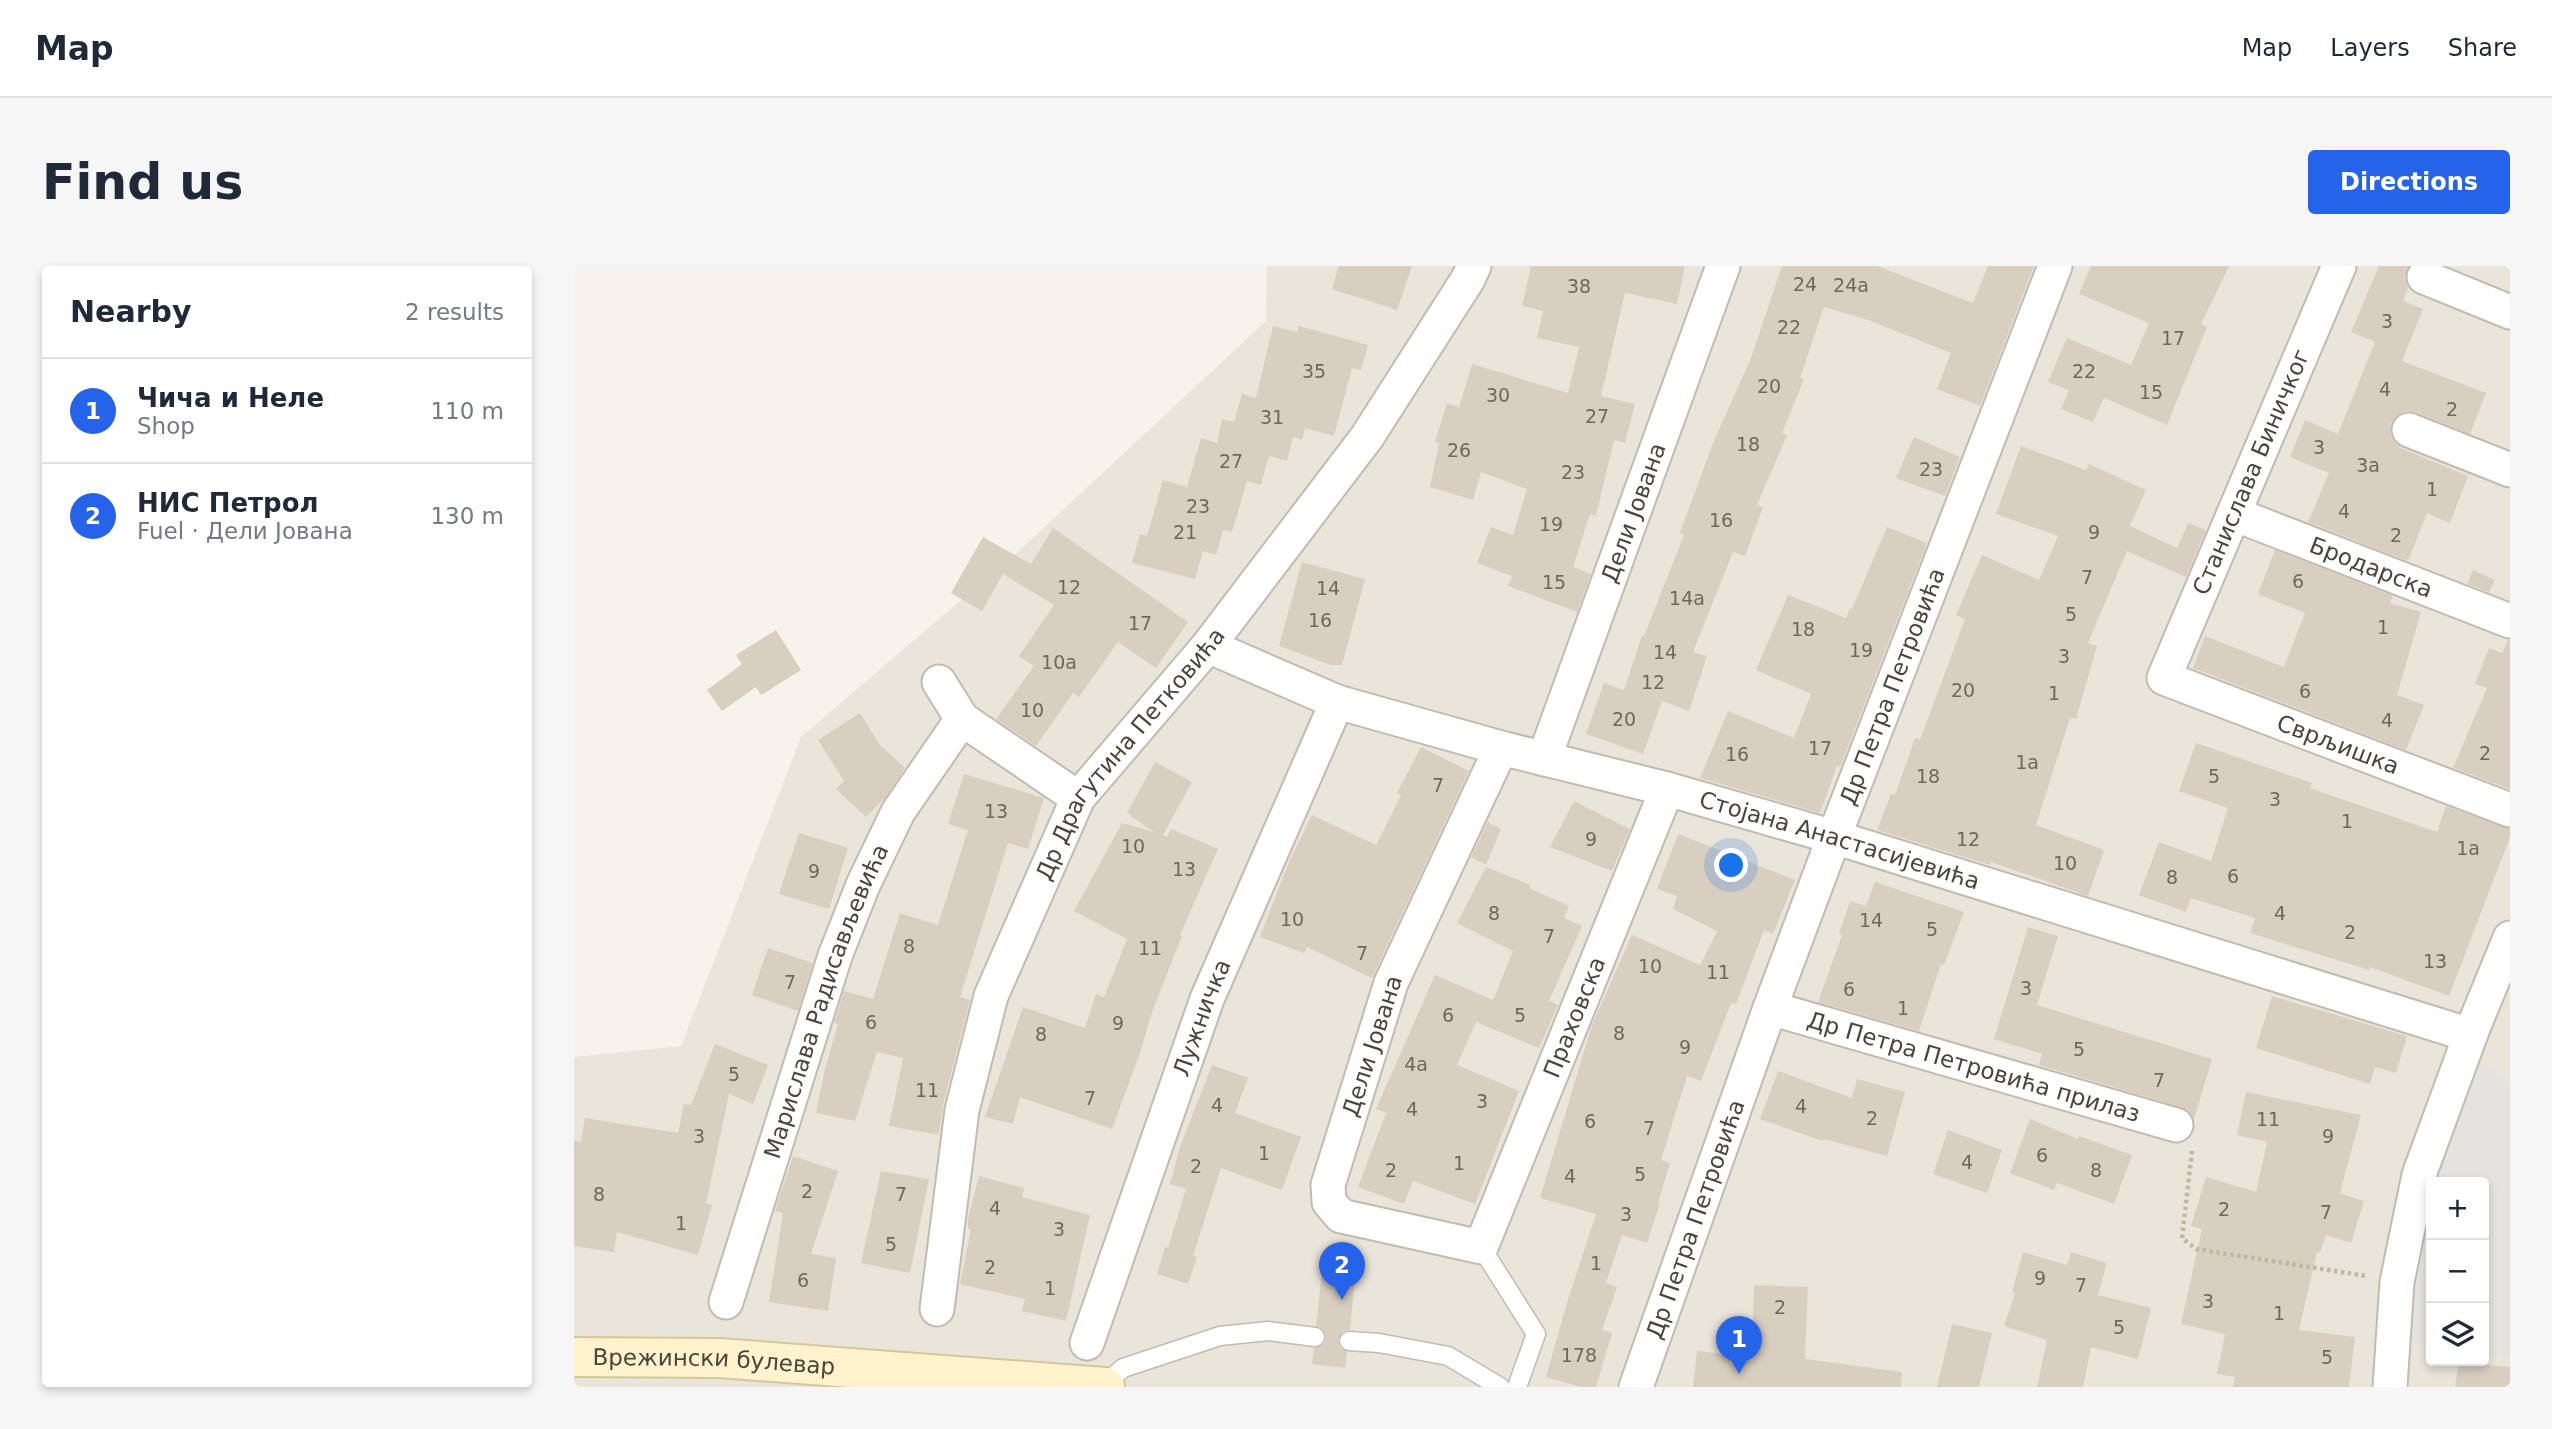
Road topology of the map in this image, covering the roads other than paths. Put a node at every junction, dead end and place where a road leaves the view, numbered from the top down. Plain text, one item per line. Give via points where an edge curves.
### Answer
1 (1474, 266) edge
2 (1723, 266) edge
3 (2055, 266) edge
4 (2339, 266) edge
5 (2424, 277) dead end
6 (2510, 312) edge
7 (2409, 430) dead end
8 (2510, 470) edge
9 (2234, 514) junction
10 (2510, 621) edge
11 (1208, 646) junction
12 (2164, 678) joint
13 (939, 682) dead end
14 (1337, 702) junction
15 (962, 719) junction
16 (1501, 748) junction
17 (1544, 759) junction
18 (1667, 789) junction
19 (1078, 798) junction
20 (2510, 810) edge
21 (1834, 837) junction
22 (2510, 938) edge
23 (1770, 1008) junction
24 (2470, 1035) junction
25 (2176, 1125) road end
26 (1481, 1247) junction
27 (726, 1302) dead end
28 (937, 1309) dead end
29 (1315, 1337) dead end
30 (1349, 1341) dead end
31 (1087, 1343) dead end
32 (574, 1357) edge
33 (1104, 1387) edge
34 (1500, 1387) edge
35 (1517, 1387) edge
36 (1636, 1387) edge
37 (2390, 1387) edge

1 - 11 street, Др Драгутина Петковића via 1367,437
2 - 17 street, Дели Јована
3 - 21 street, Др Петра Петровића
4 - 9 street, Станислава Биничког
5 - 6 street
7 - 8 street
9 - 10 street, Бродарска
9 - 12 street, Станислава Биничког
11 - 14 street, Стојана Анастасијевића
11 - 19 street, Др Драгутина Петковића
12 - 20 street, Сврљишка
13 - 15 street
14 - 16 street, Стојана Анастасијевића
14 - 31 street, Лужничка via 1207,999
15 - 19 street
15 - 27 street, Марислава Радисављевића via 898,812 863,885 835,956
16 - 17 street, Стојана Анастасијевића
16 - 26 street, Дели Јована via 1391,983 1328,1185 1329,1202 1341,1216
17 - 18 street, Стојана Анастасијевића
18 - 21 street, Стојана Анастасијевића
18 - 26 street, Праховска
19 - 28 street, Др Драгутина Петковића via 991,996 962,1110
21 - 23 street, Др Петра Петровића
21 - 24 street, Стојана Анастасијевића
22 - 24 street
23 - 25 street, Др Петра Петровића прилаз
23 - 36 street, Др Петра Петровића
24 - 37 street via 2419,1175 2397,1282
26 - 35 lane via 1536,1334
29 - 33 lane via 1268,1331 1220,1336 1123,1368
30 - 34 lane via 1448,1356
32 - 33 main road, Врежински булевар via 719,1358

